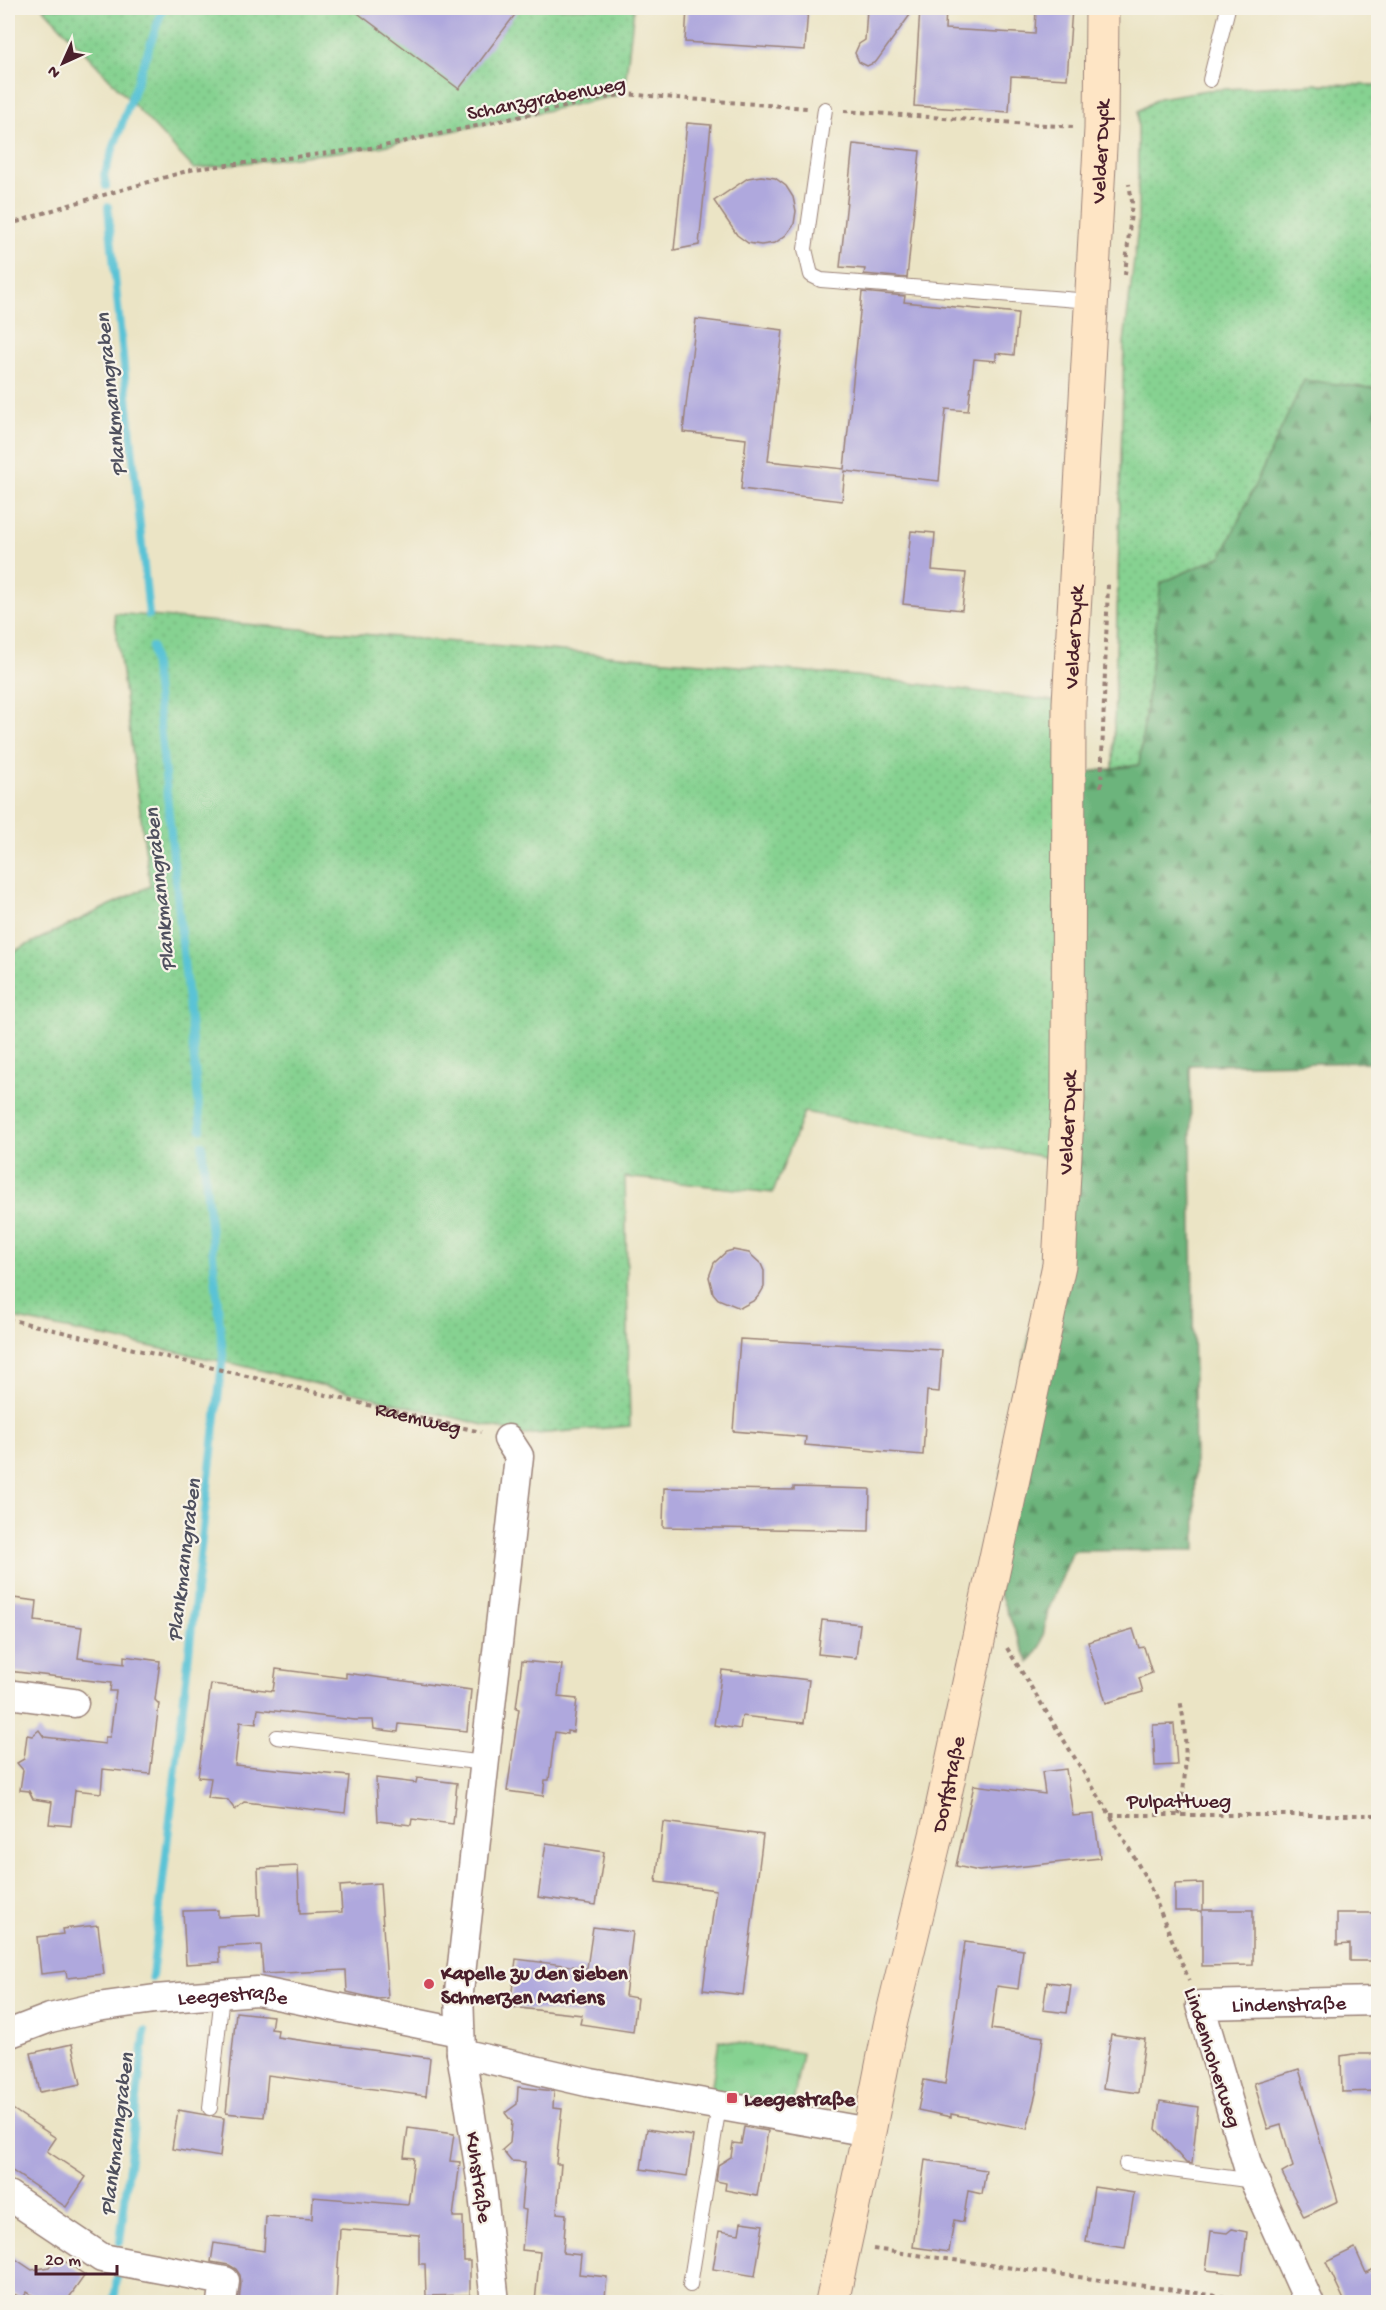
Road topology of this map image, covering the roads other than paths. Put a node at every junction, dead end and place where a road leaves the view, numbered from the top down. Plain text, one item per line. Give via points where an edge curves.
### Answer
1 (1102, 8) edge
2 (1228, 8) edge
3 (1210, 80) dead end
4 (825, 109) road end
5 (1091, 301) junction
6 (1059, 1265) joint
7 (508, 1439) road end
8 (8, 1694) edge
9 (74, 1703) dead end
10 (277, 1737) dead end
11 (484, 1763) junction
12 (222, 1994) junction
13 (1378, 2001) edge
14 (1200, 2006) joint
15 (8, 2034) edge
16 (460, 2042) junction
17 (719, 2106) junction
18 (210, 2108) dead end
19 (869, 2132) junction
20 (1126, 2164) dead end
21 (1254, 2181) junction
22 (8, 2195) edge
23 (690, 2285) dead end
24 (222, 2302) edge
25 (495, 2302) edge
26 (832, 2302) edge
27 (1309, 2302) edge

1 - 5 main road, Velder Dyck via 1101,129
2 - 3 lane
4 - 5 lane via 805,249 811,275 821,280
5 - 6 main road, Velder Dyck via 1069,703 1068,1099
6 - 19 main road, Dorfstraße
7 - 11 street via 519,1456
8 - 9 street
10 - 11 lane
11 - 16 street via 459,1992
12 - 15 street, Leegestraße via 97,2007 50,2018
12 - 16 street, Leegestraße via 257,1991
12 - 18 lane
13 - 14 street, Lindenstraße
14 - 21 street, Lindenhoherweg
16 - 17 street, Leegestraße via 591,2084
16 - 25 street, Kuhstraße
17 - 19 street, Leegestraße
17 - 23 lane
19 - 26 main road, Dorfstraße
20 - 21 lane
21 - 27 street, Lindenhoherweg
22 - 24 street via 102,2258 225,2281

